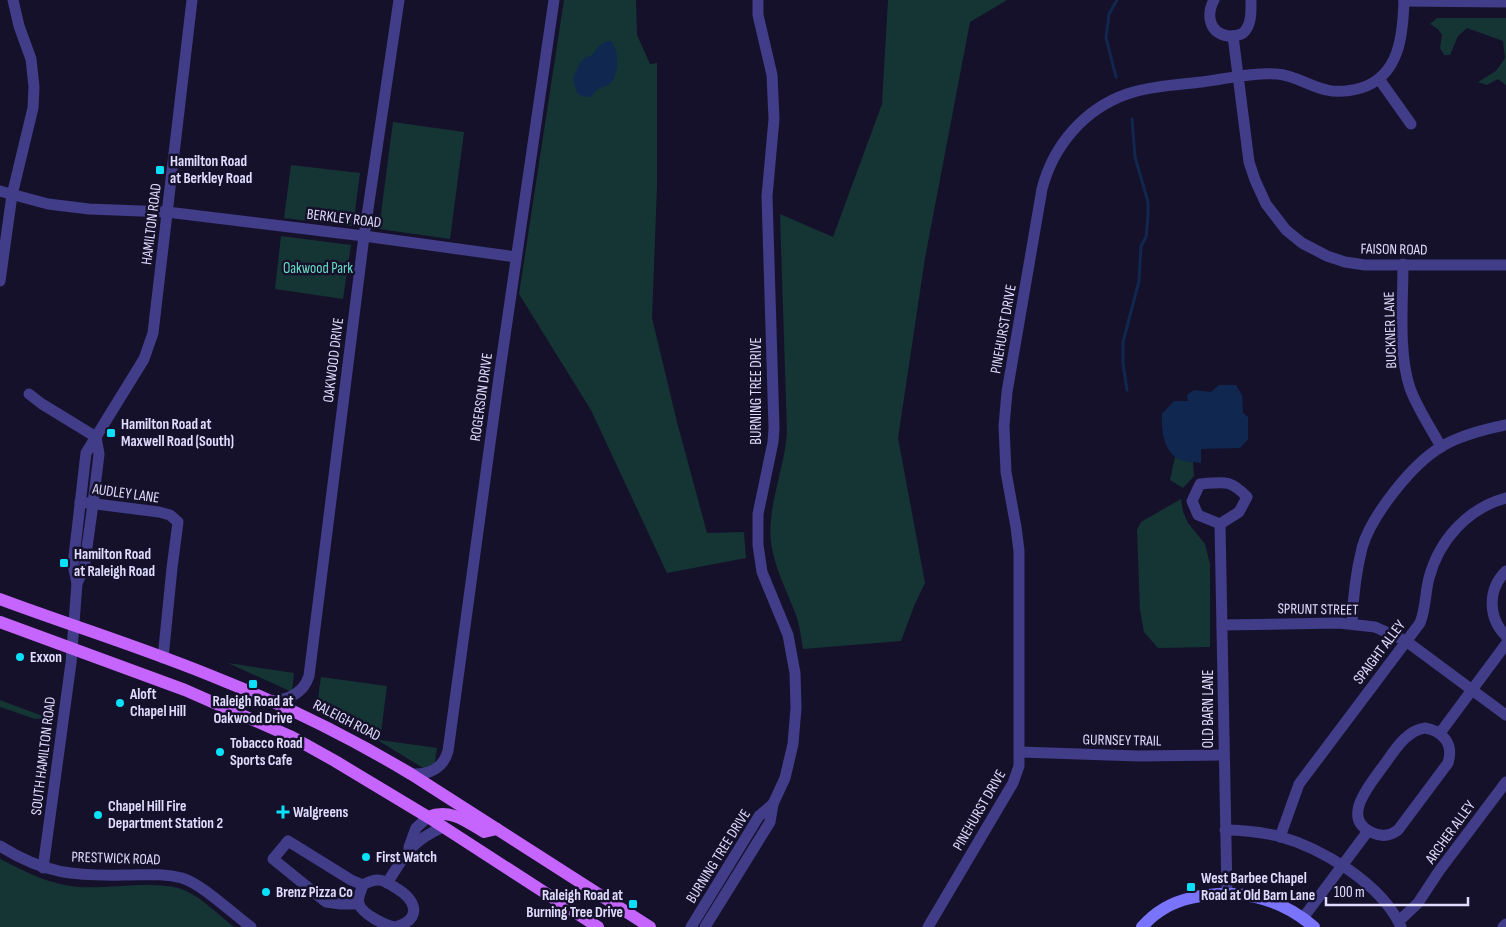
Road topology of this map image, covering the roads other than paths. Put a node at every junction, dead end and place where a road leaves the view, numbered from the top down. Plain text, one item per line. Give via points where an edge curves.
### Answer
1 (13, 0) edge
2 (192, 0) edge
3 (398, 0) edge
4 (554, 0) edge
5 (758, 0) edge
6 (1214, 0) edge
7 (1251, 0) edge
8 (1404, 0) edge
9 (1506, 2) edge
10 (1233, 36) junction
11 (1238, 77) junction
12 (1379, 79) junction
13 (1411, 124) dead end
14 (0, 191) edge
15 (12, 195) junction
16 (167, 212) junction
17 (364, 236) junction
18 (516, 257) junction
19 (1403, 264) junction
20 (1506, 265) edge
21 (0, 281) edge
22 (29, 394) dead end
23 (1506, 425) edge
24 (96, 437) junction
25 (1441, 446) junction
26 (1506, 498) edge
27 (80, 502) junction
28 (93, 504) junction
29 (1220, 524) junction
30 (1506, 571) edge
31 (77, 582) junction
32 (0, 599) edge
33 (0, 622) edge
34 (1352, 623) junction
35 (1222, 624) junction
36 (72, 625) junction
37 (1506, 636) edge
38 (1406, 641) junction
39 (1506, 644) edge
40 (71, 648) junction
41 (163, 658) junction
42 (1472, 689) junction
43 (271, 701) junction
44 (1506, 715) edge
45 (1440, 733) junction
46 (1020, 752) junction
47 (1223, 755) junction
48 (411, 774) junction
49 (1506, 782) edge
50 (773, 804) junction
51 (428, 817) junction
52 (443, 827) junction
53 (497, 829) junction
54 (1225, 830) junction
55 (1368, 831) junction
56 (1280, 837) junction
57 (0, 846) edge
58 (409, 849) junction
59 (1341, 866) junction
60 (43, 868) junction
61 (387, 883) junction
62 (363, 885) junction
63 (1227, 893) junction
64 (359, 904) junction
65 (1303, 918) junction
66 (1400, 924) edge
67 (1506, 924) edge
68 (401, 926) edge
69 (251, 927) edge
70 (598, 927) edge
71 (650, 927) edge
72 (691, 927) edge
73 (705, 927) edge
74 (928, 927) edge
75 (1142, 927) edge
76 (1314, 927) edge
77 (1504, 927) edge

1 - 15 street via 31,59 34,87 33,108
2 - 16 street, HAMILTON ROAD
3 - 17 street, OAKWOOD DRIVE
4 - 18 street, ROGERSON DRIVE
5 - 50 street, BURNING TREE DRIVE via 758,15 772,75 774,119 767,196 774,428 758,514 758,545 762,572 788,635 795,672 796,708 793,744 785,778
6 - 10 street via 1209,20 1212,28 1223,35
7 - 10 street via 1248,26 1242,34
8 - 9 street
8 - 12 street, PINEHURST DRIVE via 1401,42 1396,56
10 - 11 street, FAISON ROAD
11 - 12 street, PINEHURST DRIVE via 1277,74 1328,90 1348,92
11 - 19 street, FAISON ROAD via 1248,162 1260,192 1286,230 1302,243 1345,262
11 - 46 street, PINEHURST DRIVE via 1138,91 1103,106 1066,139 1053,158 1045,179 1007,392 1004,426 1006,472 1019,551
12 - 13 street
14 - 15 street, BERKLEY ROAD
15 - 16 street, BERKLEY ROAD via 89,209
15 - 21 street
16 - 17 street, BERKLEY ROAD
16 - 24 street, HAMILTON ROAD via 151,342
17 - 18 street, BERKLEY ROAD
17 - 43 street, OAKWOOD DRIVE via 309,676 297,693
18 - 48 street, ROGERSON DRIVE via 448,751 442,764 434,770 427,774
19 - 20 street, FAISON ROAD
19 - 25 street, BUCKNER LANE via 1406,374
22 - 24 street
23 - 25 street
24 - 27 street, HAMILTON ROAD via 86,454
24 - 28 street, HAMILTON ROAD via 99,454
25 - 34 street via 1409,474 1371,528 1362,547 1354,587
26 - 38 street, SPAIGHT ALLEY via 1475,513 1446,540 1429,578 1423,614
27 - 28 street, AUDLEY LANE
27 - 31 street, HAMILTON ROAD via 73,565
28 - 31 street, HAMILTON ROAD via 84,569
28 - 41 street, AUDLEY LANE via 159,512 178,522
29 - 29 street via 1239,512 1247,497 1236,486 1223,482 1200,484 1192,501 1198,515
29 - 35 street, OLD BARN LANE
30 - 37 street via 1496,584 1492,602 1495,620
31 - 36 street, HAMILTON ROAD
32 - 36 main road, RALEIGH ROAD
33 - 40 main road
34 - 35 street, SPRUNT STREET
34 - 38 street, SPRUNT STREET via 1375,628
35 - 47 street, OLD BARN LANE
36 - 40 street, HAMILTON ROAD
36 - 41 main road, RALEIGH ROAD
38 - 42 street, SPRUNT STREET
38 - 56 street, SPAIGHT ALLEY via 1299,784
39 - 42 street
40 - 51 main road via 185,690 292,737
40 - 60 street, SOUTH HAMILTON ROAD
41 - 43 main road, RALEIGH ROAD
42 - 44 street, SPRUNT STREET
42 - 45 street
43 - 48 main road, RALEIGH ROAD via 377,753
45 - 55 street via 1449,745 1450,758 1423,799 1393,834 1381,836
45 - 55 street via 1425,728 1407,736 1362,794 1358,813
46 - 47 street, GURNSEY TRAIL
46 - 74 street, PINEHURST DRIVE via 1013,783
47 - 54 street, OLD BARN LANE
48 - 53 main road, RALEIGH ROAD
49 - 66 street, ARCHER ALLEY
50 - 72 street, BURNING TREE DRIVE via 759,816
50 - 73 street, BURNING TREE DRIVE via 770,822
51 - 52 main road
51 - 53 main road via 452,815 484,832
51 - 58 street via 416,828
52 - 58 street via 418,840
52 - 70 main road
53 - 71 main road, RALEIGH ROAD
54 - 56 street
54 - 63 street, OLD BARN LANE
55 - 59 street
56 - 59 street
57 - 60 street, PRESTWICK ROAD
58 - 61 street
59 - 65 street
59 - 66 street via 1371,888
60 - 69 street, PRESTWICK ROAD via 89,876 162,874 185,878
61 - 62 street via 373,880
61 - 68 street via 412,901 412,918
62 - 64 street
62 - 64 street via 288,841 273,859 326,902
63 - 65 street via 1269,900
63 - 75 street via 1181,900 1164,908
64 - 68 street via 365,912 388,926
65 - 76 street
67 - 77 street

